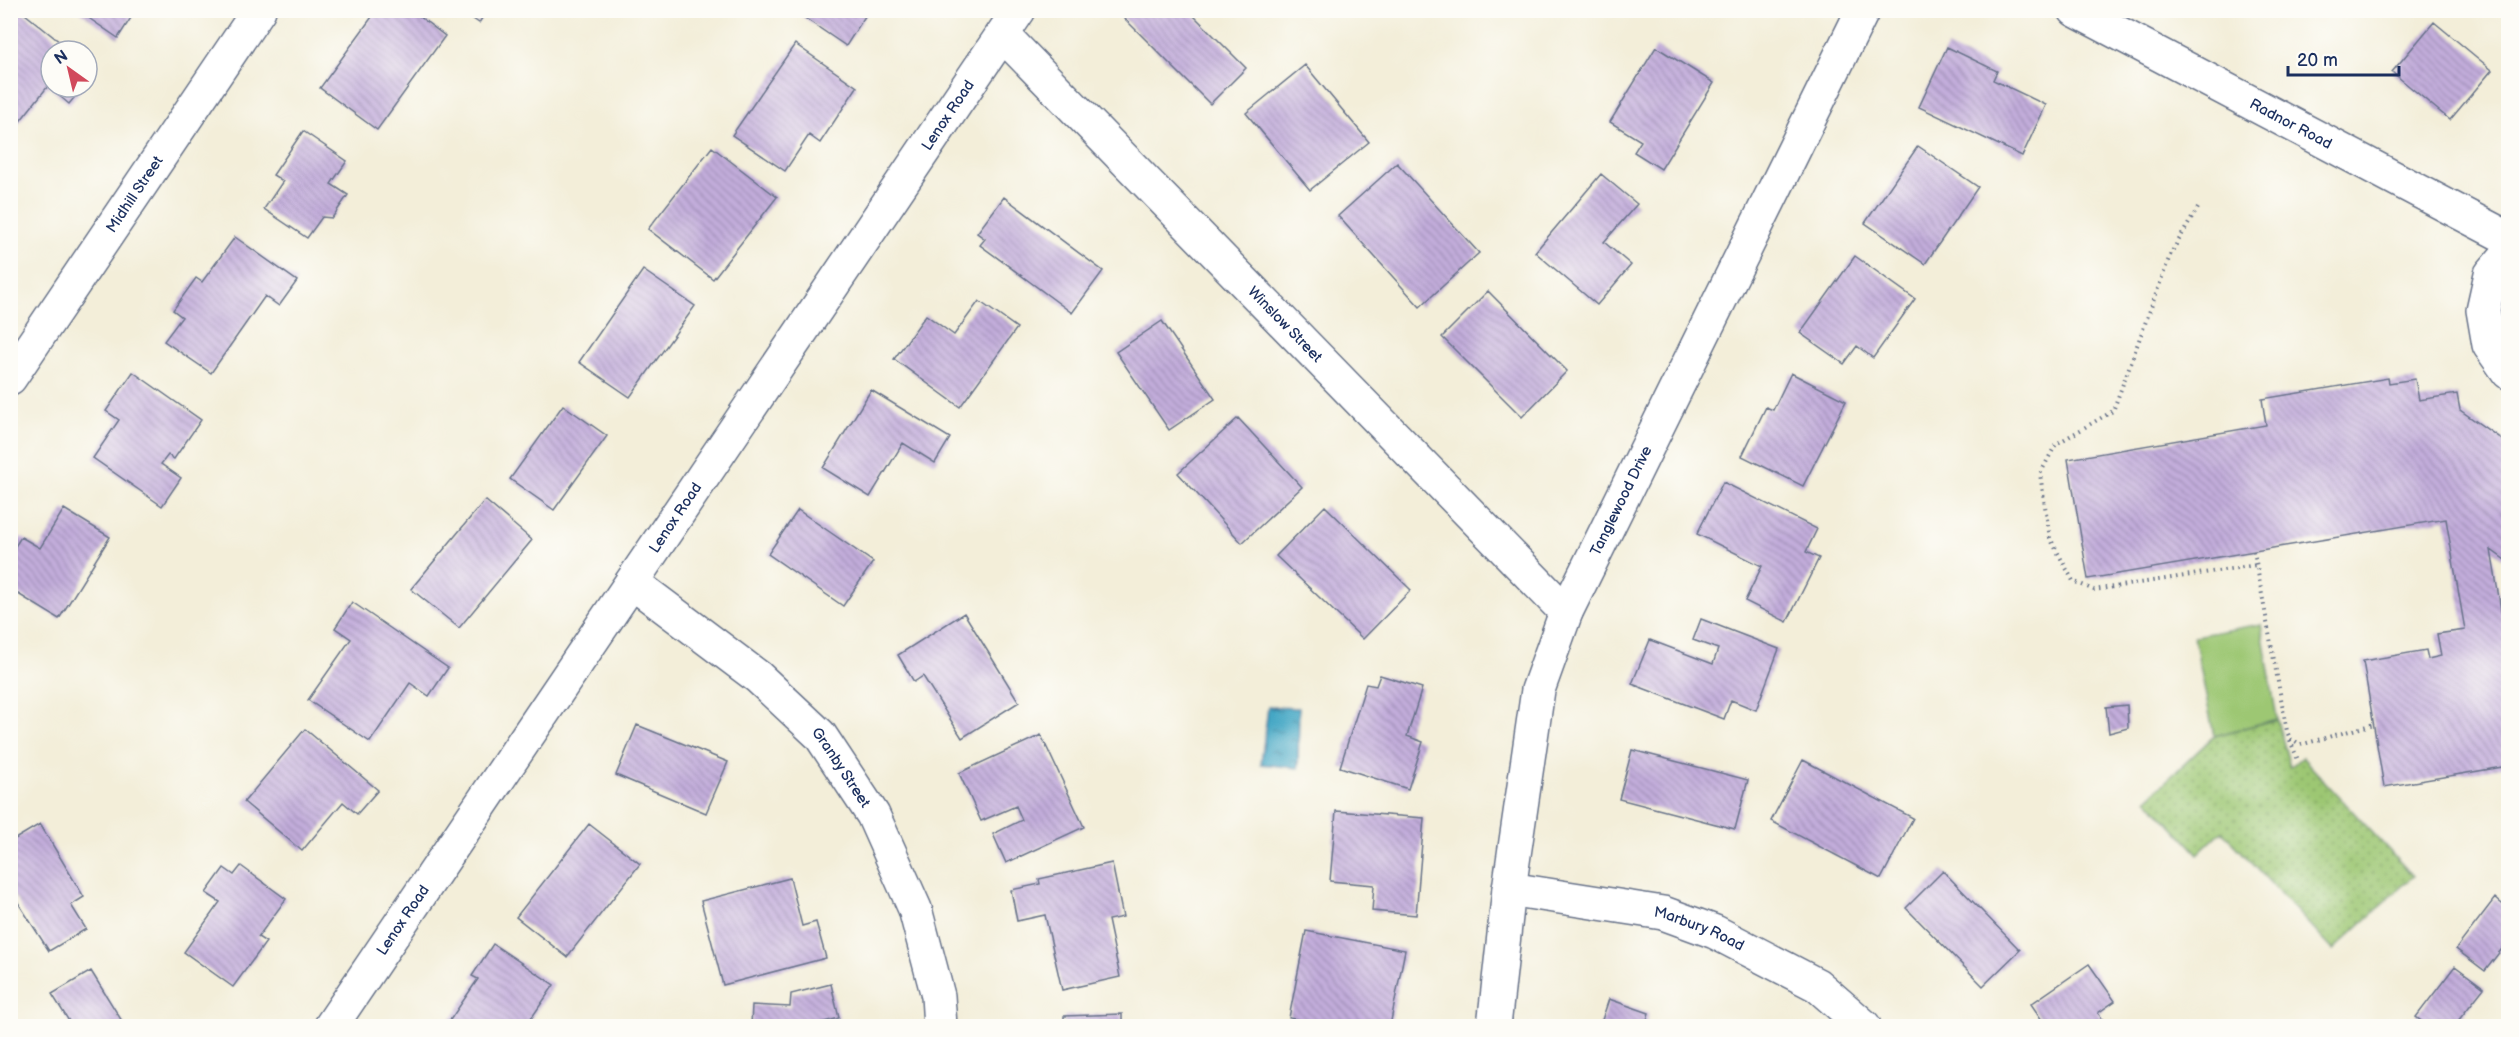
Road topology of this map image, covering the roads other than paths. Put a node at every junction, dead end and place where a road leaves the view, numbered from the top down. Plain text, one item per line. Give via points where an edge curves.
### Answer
1 (259, 10) edge
2 (1863, 10) edge
3 (2075, 10) edge
4 (2111, 19) edge
5 (1011, 23) edge
6 (2508, 238) edge
7 (2508, 254) edge
8 (2508, 372) edge
9 (10, 378) edge
10 (633, 583) junction
11 (1566, 612) junction
12 (1509, 889) junction
13 (331, 1026) edge
14 (940, 1026) edge
15 (1494, 1026) edge
16 (1864, 1026) edge

1 - 9 street, Midhill Street
2 - 11 street, Tanglewood Drive
3 - 4 street, Radnor Road
4 - 6 street, Radnor Road
5 - 10 street, Lenox Road
5 - 11 street, Winslow Street
7 - 8 street via 2491,274 2483,310 2489,345
10 - 13 street, Lenox Road
10 - 14 street, Granby Street via 758,677 820,735 873,815 915,909 938,996
11 - 12 street, Tanglewood Drive via 1538,690
12 - 15 street, Tanglewood Drive
12 - 16 street, Marbury Road via 1663,913 1715,932 1817,985

